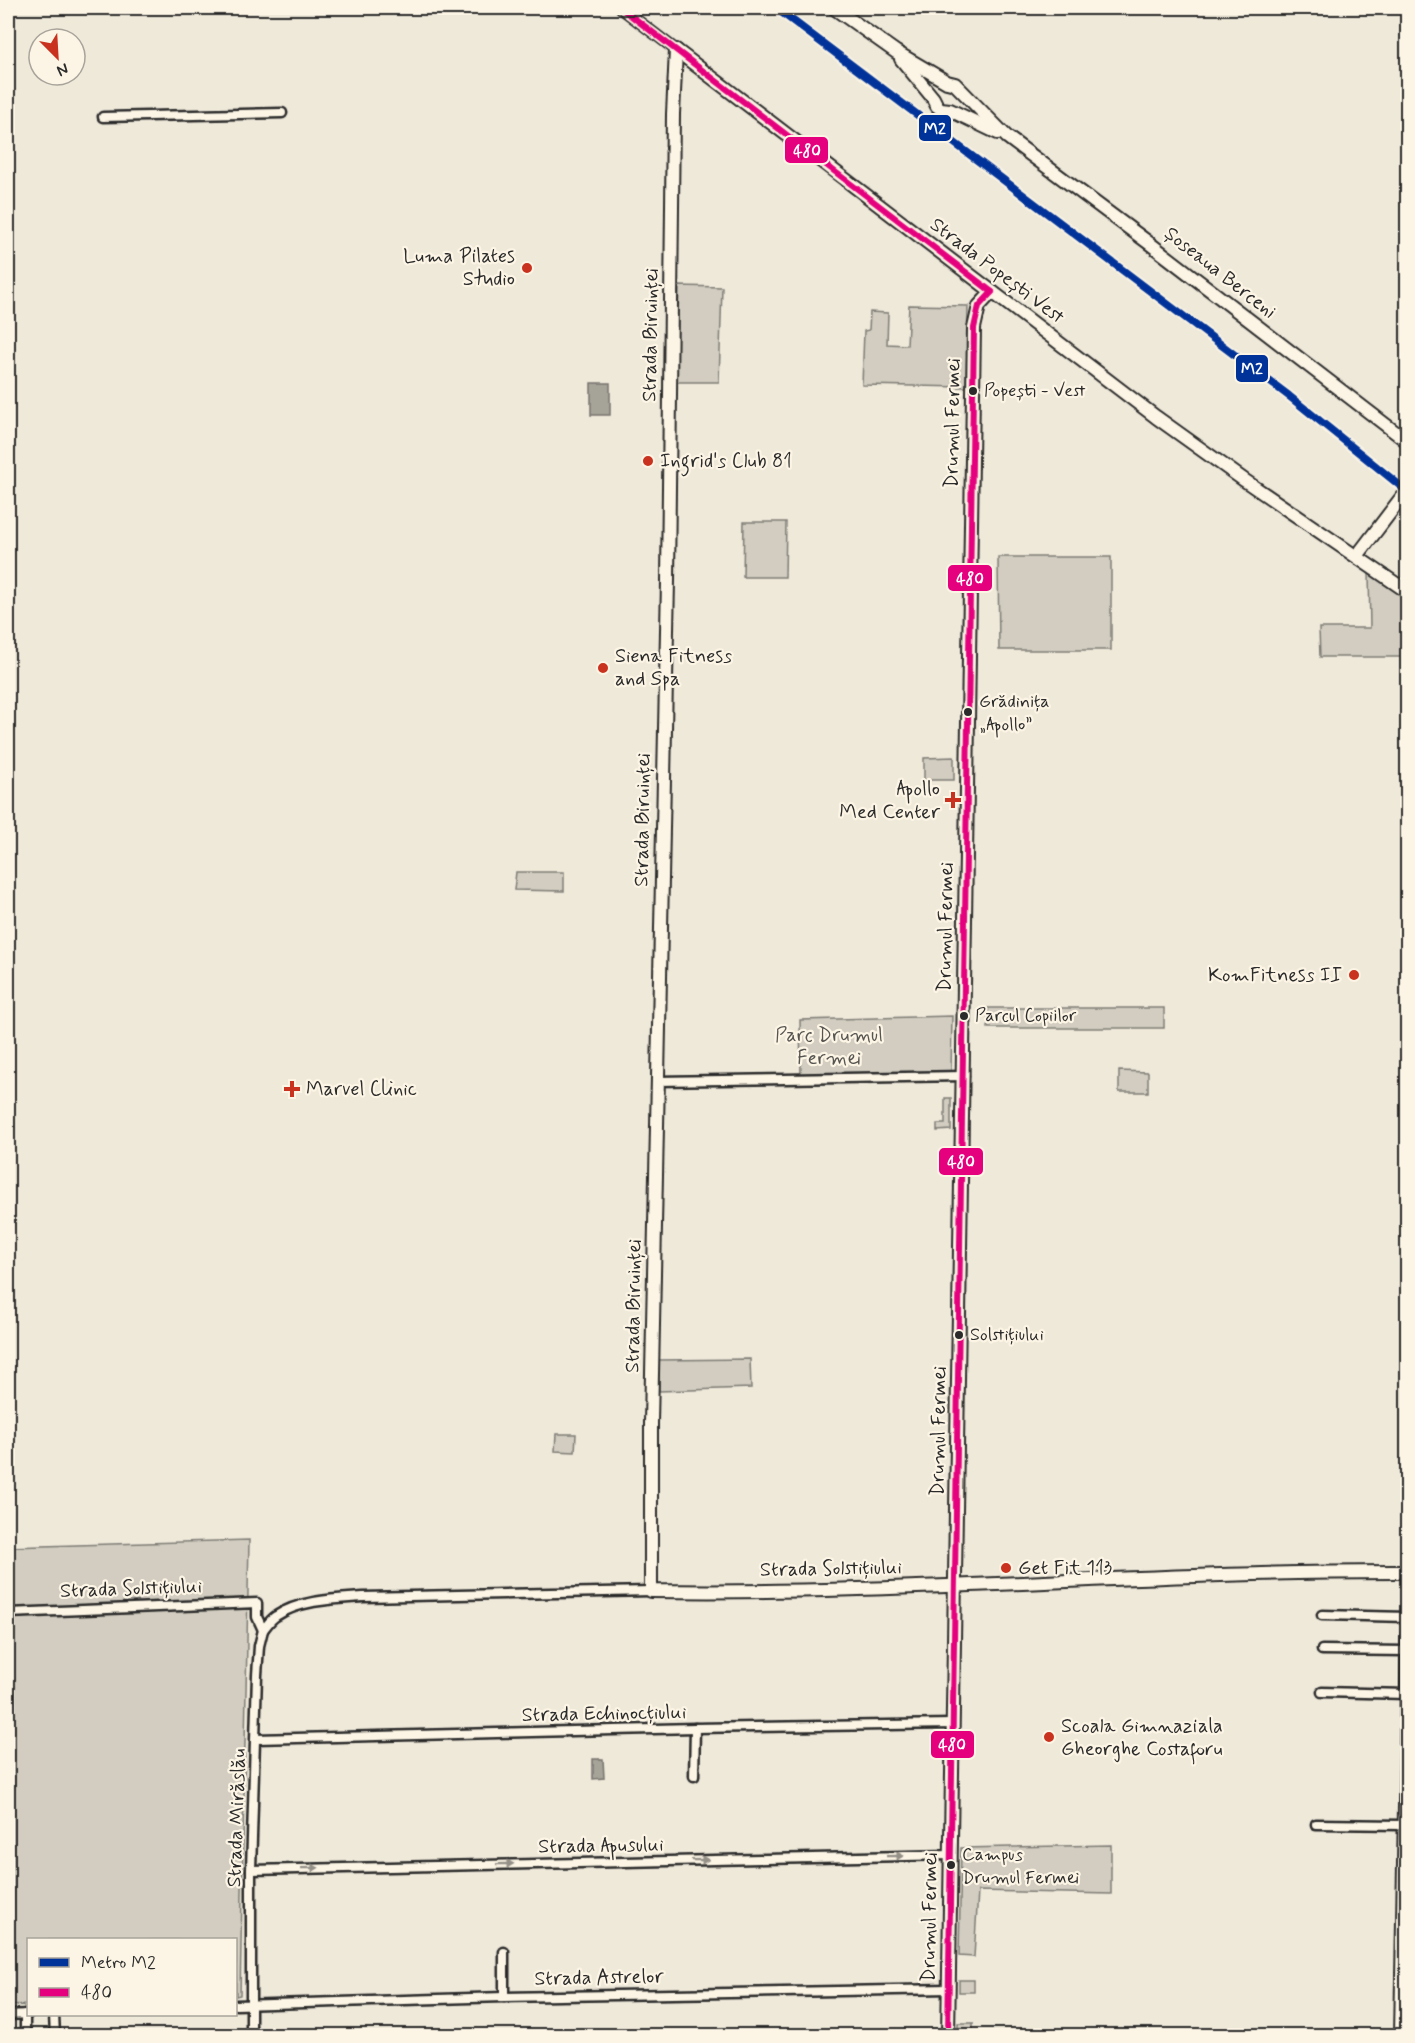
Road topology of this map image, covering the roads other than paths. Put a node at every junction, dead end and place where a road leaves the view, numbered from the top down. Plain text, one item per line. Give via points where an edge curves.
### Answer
1 (621, 8) edge
2 (834, 8) edge
3 (676, 50) junction
4 (896, 52) junction
5 (947, 82) junction
6 (961, 92) junction
7 (933, 98) junction
8 (950, 110) junction
9 (282, 113) dead end
10 (103, 117) dead end
11 (1007, 137) junction
12 (992, 292) junction
13 (1407, 442) edge
14 (1407, 489) edge
15 (1356, 556) junction
16 (1407, 592) edge
17 (964, 1076) junction
18 (657, 1081) junction
19 (1407, 1572) edge
20 (956, 1585) junction
21 (651, 1591) junction
22 (257, 1603) joint
23 (8, 1613) edge
24 (1322, 1616) dead end
25 (1407, 1617) edge
26 (263, 1630) junction
27 (1407, 1634) edge
28 (1322, 1650) dead end
29 (1407, 1651) edge
30 (1407, 1685) edge
31 (1322, 1692) dead end
32 (953, 1724) junction
33 (695, 1728) junction
34 (256, 1739) junction
35 (694, 1776) dead end
36 (1316, 1824) dead end
37 (1404, 1826) junction
38 (951, 1855) junction
39 (251, 1870) junction
40 (504, 1952) dead end
41 (949, 1989) junction
42 (504, 1997) junction
43 (250, 2004) junction
44 (237, 2005) edge
45 (8, 2014) edge
46 (27, 2014) edge
47 (54, 2016) edge
48 (25, 2036) edge
49 (55, 2036) edge
50 (251, 2036) edge
51 (948, 2036) edge
52 (1401, 2036) edge

1 - 3 street, Strada Popești Vest
2 - 4 street, Șoseaua Berceni
3 - 12 street, Strada Popești Vest
3 - 18 street, Strada Biruinței via 668,698
4 - 5 street, Șoseaua Berceni
4 - 7 street, Șoseaua Berceni
5 - 6 street, Șoseaua Berceni via 956,84
5 - 7 street via 938,86
6 - 8 street via 958,105
6 - 11 street, Șoseaua Berceni
7 - 8 street, Șoseaua Berceni via 941,109
8 - 11 street, Șoseaua Berceni
9 - 10 street
11 - 13 street, Șoseaua Berceni
12 - 15 street, Strada Popești Vest via 1164,423
12 - 17 street, Drumul Fermei via 979,306 974,328
14 - 15 street
15 - 16 street, Strada Popești Vest
17 - 18 street
17 - 20 street, Drumul Fermei
18 - 21 street, Strada Biruinței
19 - 20 street, Strada Solstițiului via 1250,1573
20 - 21 street, Strada Solstițiului
20 - 32 street, Drumul Fermei
21 - 26 street, Strada Solstițiului via 337,1599 274,1616
22 - 23 street, Strada Solstițiului
22 - 26 street, Strada Mirăslău via 257,1617
24 - 25 street
26 - 34 street, Strada Mirăslău via 257,1675
27 - 29 street
28 - 29 street
29 - 30 street
30 - 31 street
30 - 37 street
32 - 33 street, Strada Echinocțiului
32 - 38 street, Drumul Fermei
33 - 34 street, Strada Echinocțiului
33 - 35 street
34 - 39 street, Strada Mirăslău
36 - 37 street
37 - 52 street
39 -> 38 street, Strada Apusului
38 - 41 street, Drumul Fermei
39 - 43 street, Strada Mirăslău
40 - 42 street
41 - 42 street, Strada Astrelor
41 - 51 street, Drumul Fermei
42 - 43 street, Strada Astrelor
43 - 44 street, Strada Astrelor
43 - 50 street, Strada Mirăslău
45 - 46 street
46 - 48 street
47 - 49 street

